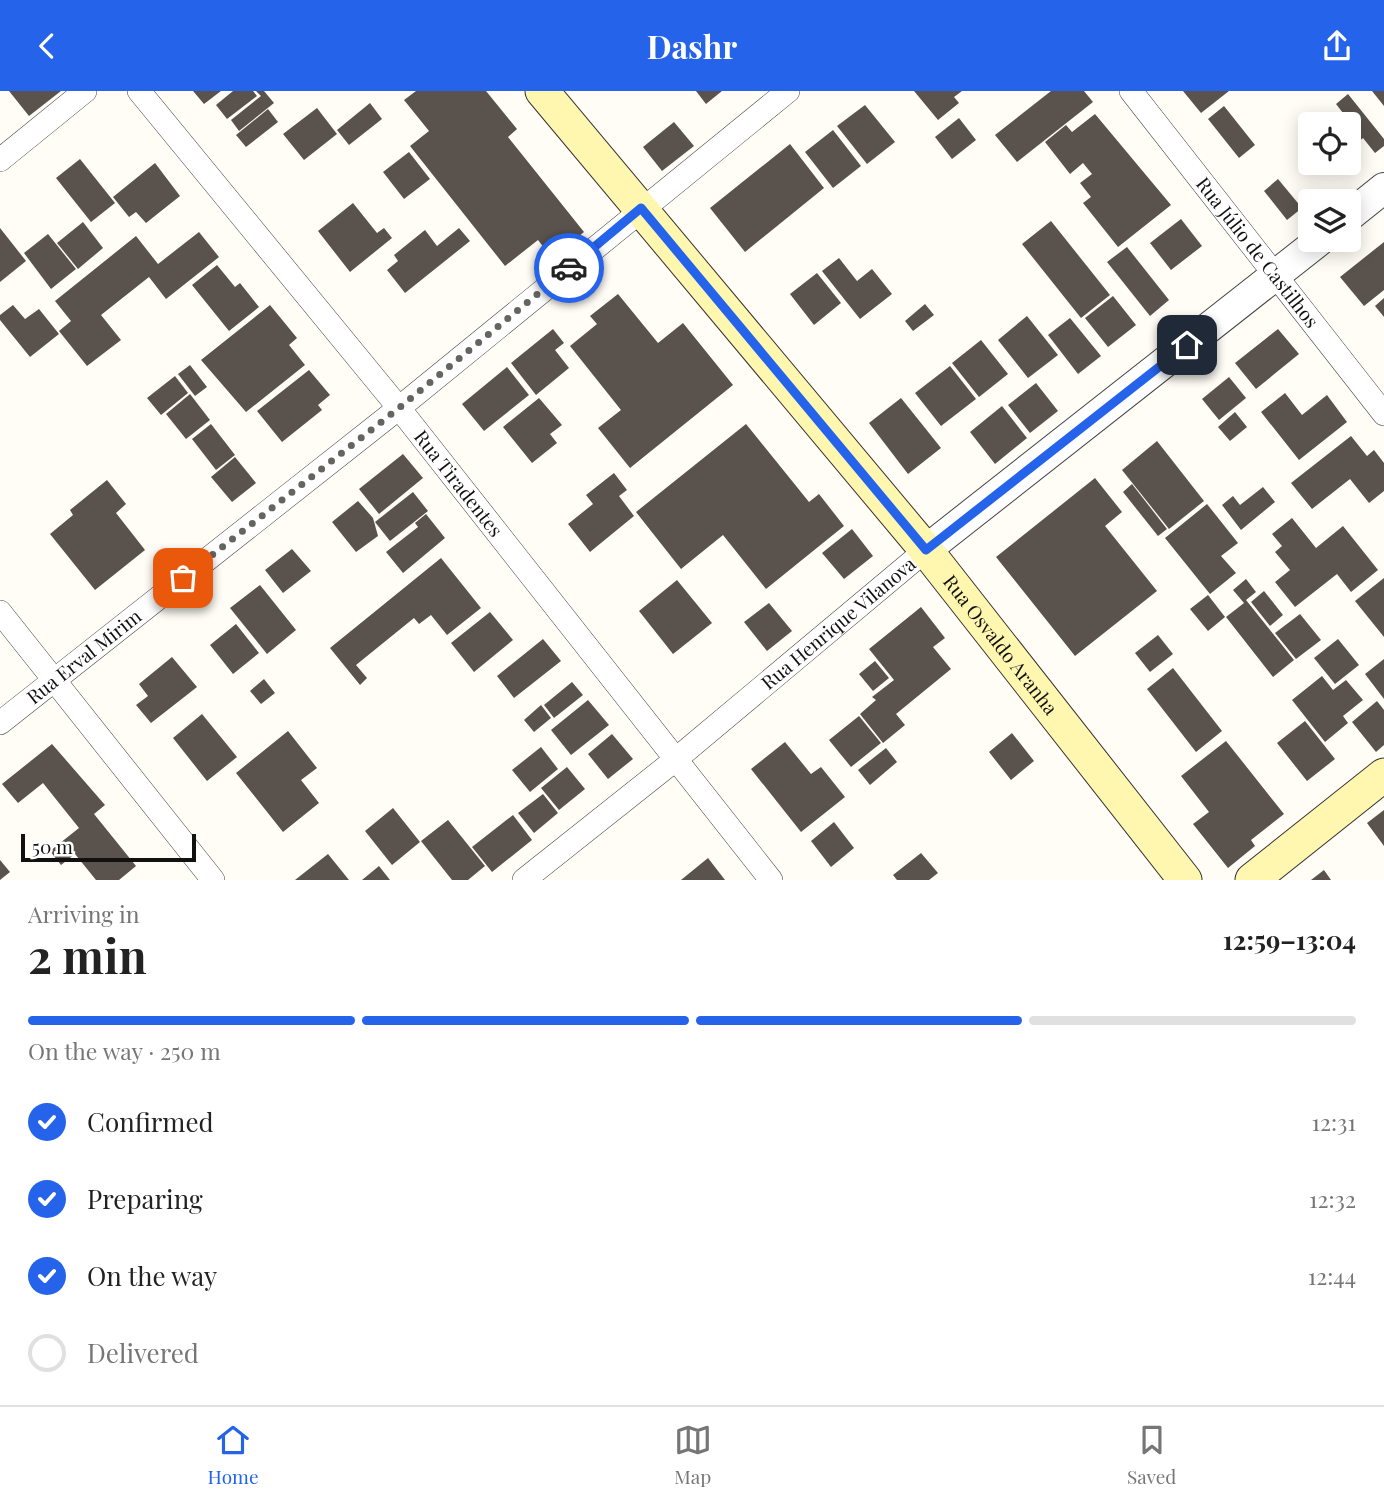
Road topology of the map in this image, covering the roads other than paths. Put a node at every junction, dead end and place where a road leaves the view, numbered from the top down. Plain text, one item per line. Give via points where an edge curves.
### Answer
1 (85, 91) edge
2 (139, 91) edge
3 (542, 91) edge
4 (788, 91) edge
5 (1131, 91) edge
6 (0, 160) edge
7 (1384, 188) edge
8 (1361, 206) edge
9 (641, 208) junction
10 (1305, 252) edge
11 (1274, 277) junction
12 (399, 408) junction
13 (1384, 414) edge
14 (926, 550) junction
15 (0, 612) edge
16 (54, 680) junction
17 (0, 723) edge
18 (675, 760) junction
19 (1384, 775) edge
20 (213, 880) edge
21 (524, 880) edge
22 (771, 880) edge
23 (1185, 880) edge
24 (1252, 880) edge

1 - 6 street
2 - 12 street, Rua Tiradentes
3 - 9 main road, Rua Osvaldo Aranha
4 - 9 street, Rua Erval Mirim
5 - 11 street, Rua Júlio de Castilhos
7 - 8 street
9 - 12 street, Rua Erval Mirim
9 - 14 main road, Rua Osvaldo Aranha
10 - 11 street, Rua Henrique Vilanova
11 - 13 street, Rua Júlio de Castilhos
11 - 14 street, Rua Henrique Vilanova
12 - 16 street, Rua Erval Mirim
12 - 18 street, Rua Tiradentes
14 - 18 street, Rua Henrique Vilanova
14 - 23 main road, Rua Osvaldo Aranha
15 - 16 street
16 - 17 street, Rua Erval Mirim
16 - 20 street
18 - 21 street, Rua Henrique Vilanova
18 - 22 street, Rua Tiradentes
19 - 24 main road

